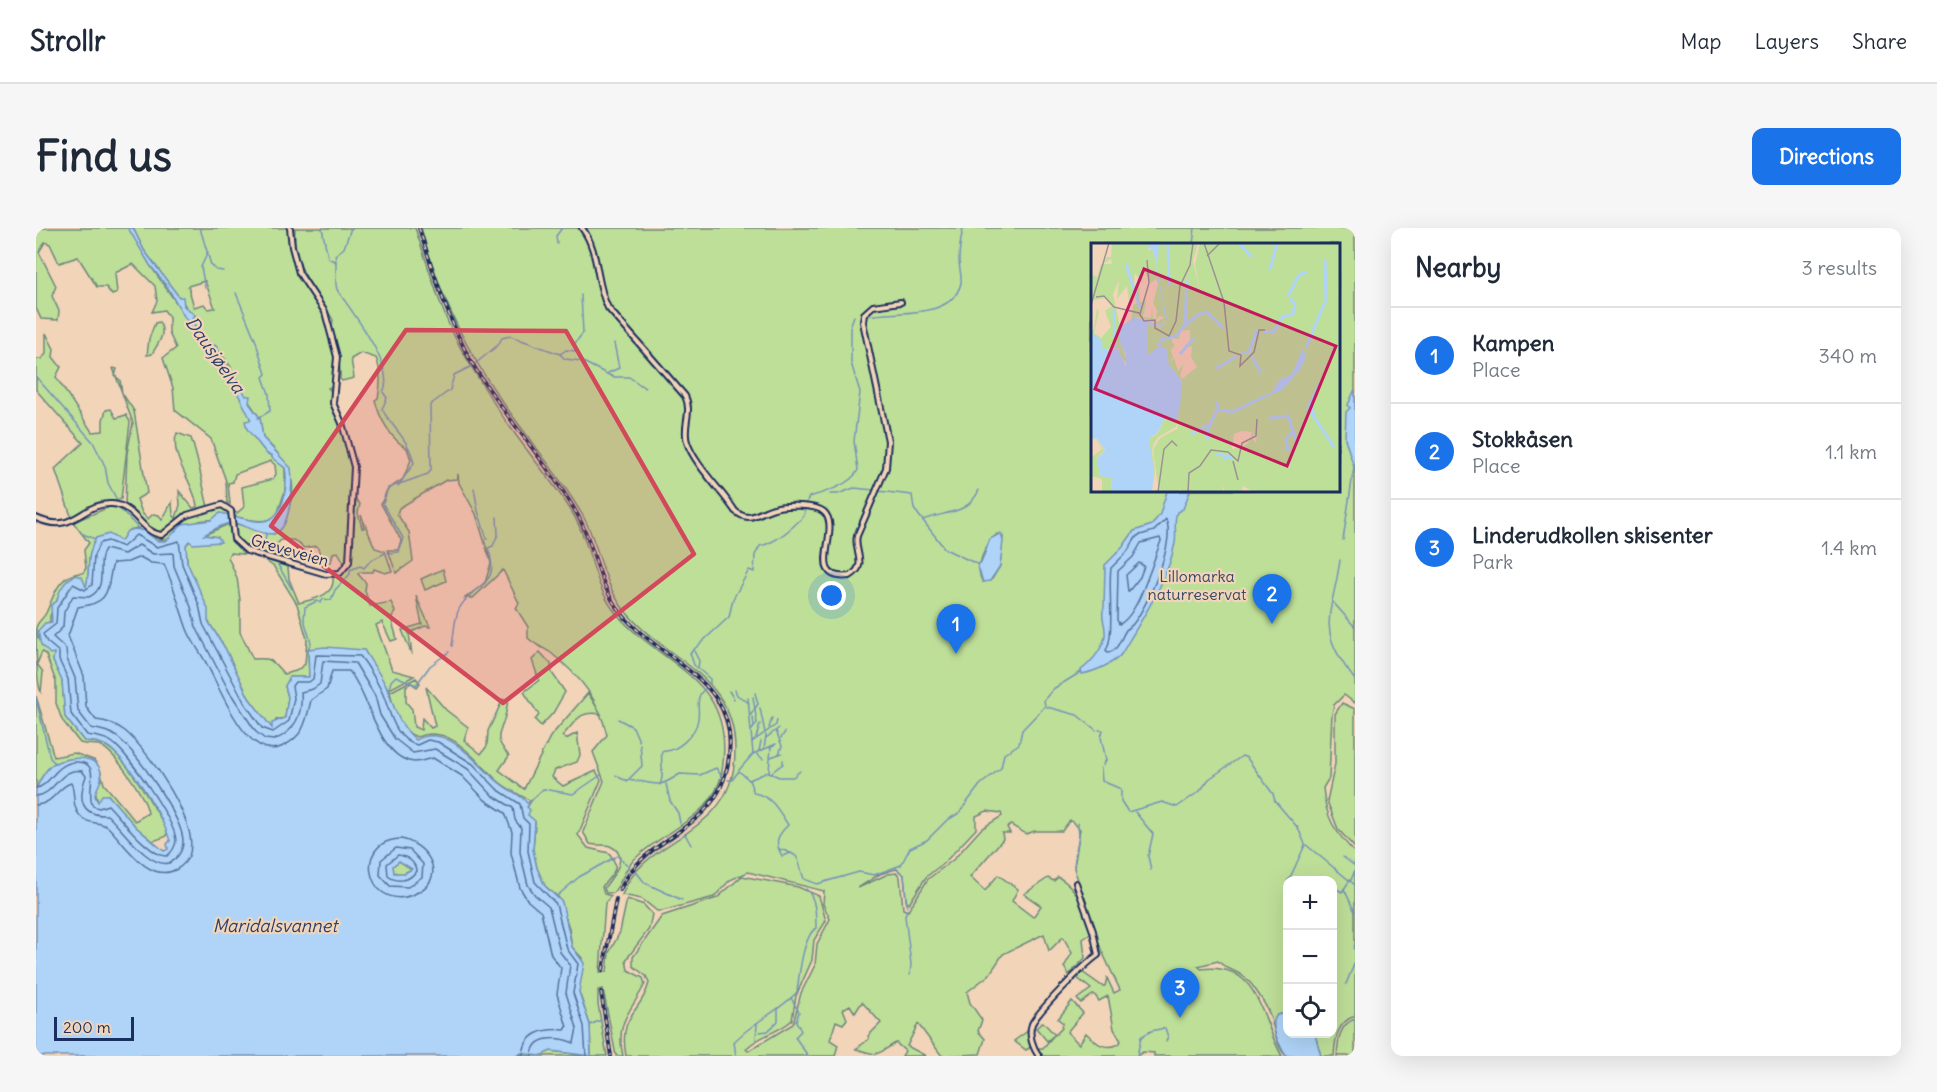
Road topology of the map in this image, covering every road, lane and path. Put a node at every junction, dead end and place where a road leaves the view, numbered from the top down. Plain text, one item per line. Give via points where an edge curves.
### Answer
1 (290, 228) edge
2 (582, 228) edge
3 (901, 302) dead end
4 (36, 518) edge
5 (1076, 883) dead end
6 (1039, 1056) edge

1 - 4 street, Greveveien via 299,273 325,312 337,357 333,403 354,467 349,562 340,573 324,574 255,554 236,544 232,517 224,505 187,515 160,535 150,531 126,507 113,504 100,505 57,524
2 - 3 street via 592,246 608,308 685,396 689,408 686,436 693,455 735,511 744,517 778,507 815,507 823,511 831,526 825,561 830,572 838,576 849,576 859,568 861,559 855,543 888,459 864,314 873,306
5 - 6 street via 1099,948 1098,955 1057,993 1033,1023 1031,1040

